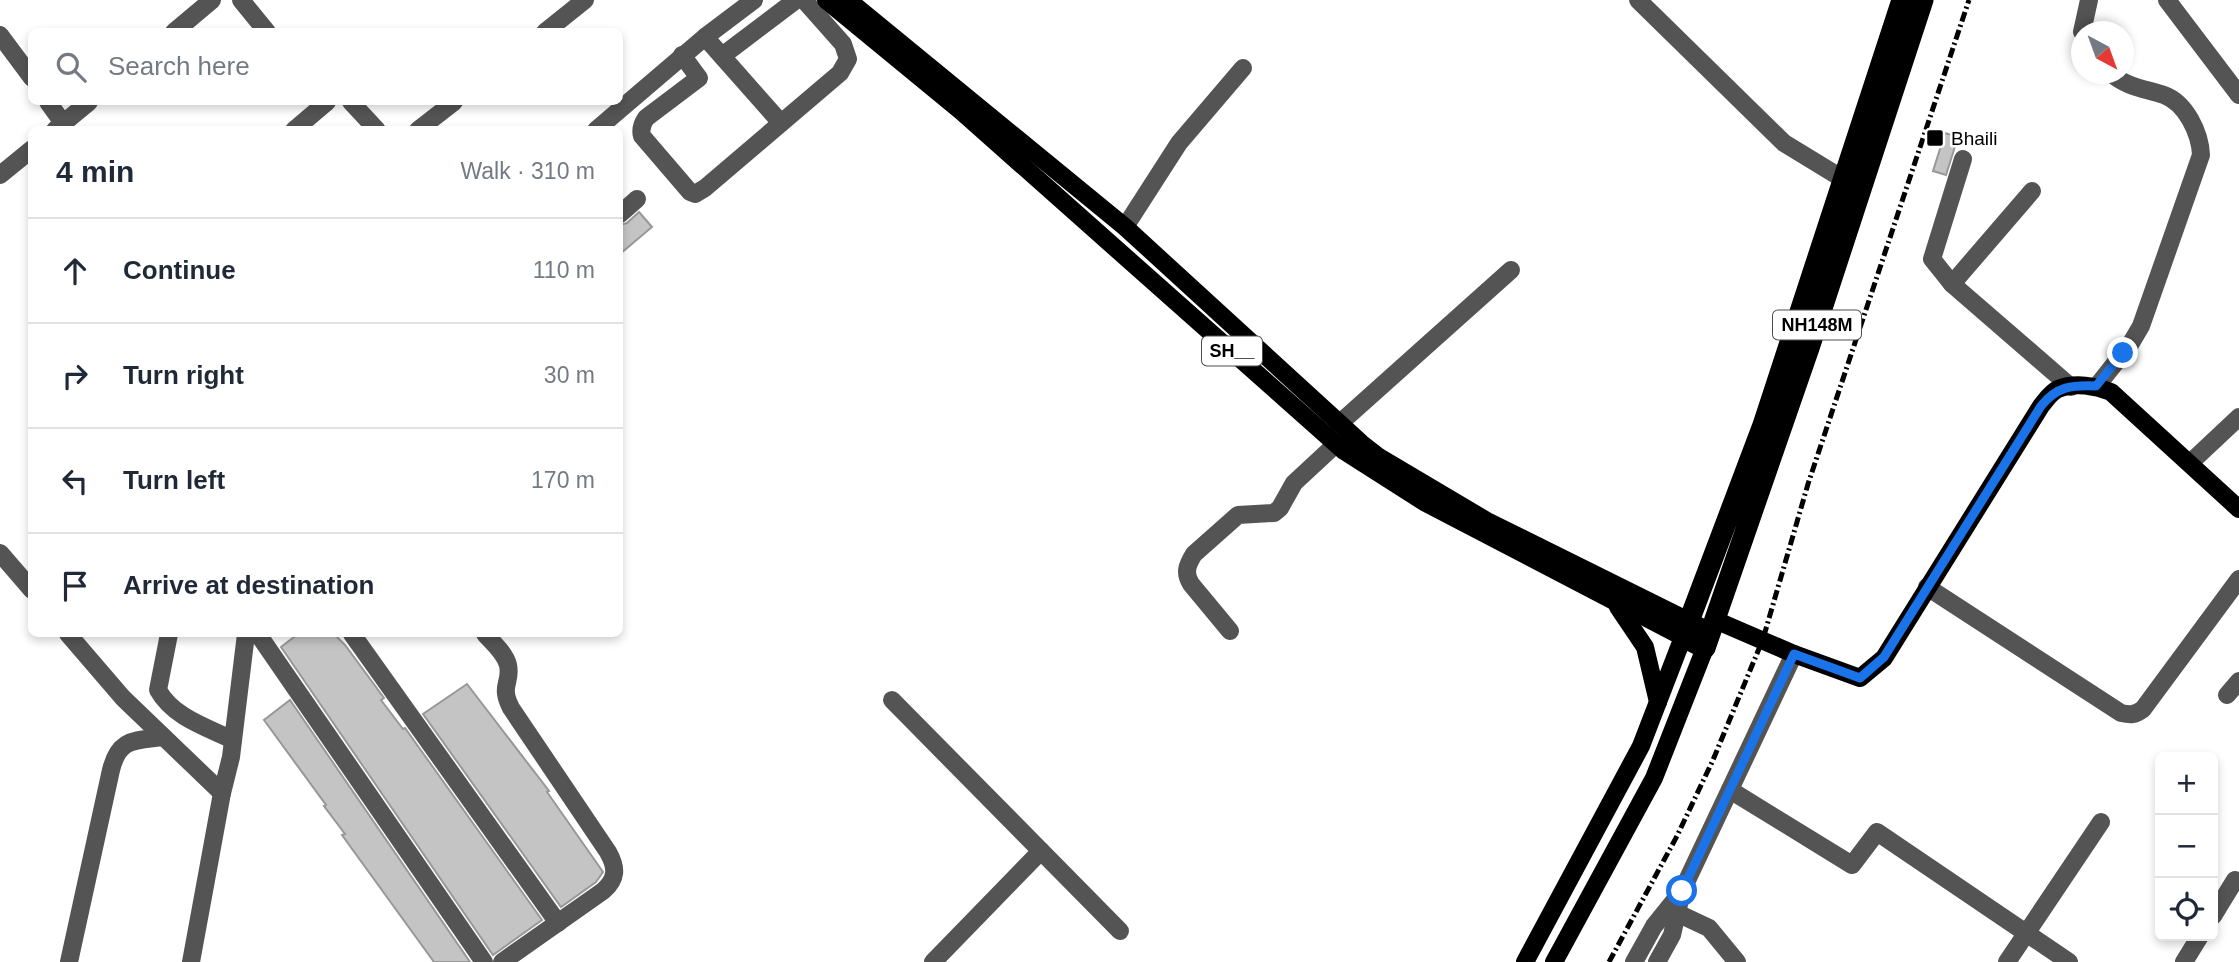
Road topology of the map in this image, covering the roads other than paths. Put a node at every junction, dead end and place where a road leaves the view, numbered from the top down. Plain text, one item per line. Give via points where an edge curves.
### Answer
1 (212, 0) edge
2 (241, 0) edge
3 (585, 0) edge
4 (754, 0) edge
5 (796, 0) edge
6 (804, 0) edge
7 (826, 0) edge
8 (848, 0) edge
9 (1638, 0) edge
10 (1902, 0) edge
11 (1923, 0) edge
12 (2089, 0) edge
13 (2167, 0) edge
14 (2084, 21) edge
15 (179, 28) edge
16 (264, 28) edge
17 (550, 28) edge
18 (0, 34) edge
19 (705, 37) junction
20 (682, 55) junction
21 (722, 56) junction
22 (1242, 68) dead end
23 (28, 72) edge
24 (2129, 84) edge
25 (2239, 95) edge
26 (49, 105) edge
27 (85, 105) edge
28 (323, 105) edge
29 (354, 105) edge
30 (450, 105) edge
31 (781, 122) junction
32 (59, 126) edge
33 (299, 126) edge
34 (373, 126) edge
35 (423, 126) edge
36 (601, 126) edge
37 (28, 152) edge
38 (1963, 159) dead end
39 (0, 175) edge
40 (1843, 179) junction
41 (2032, 191) dead end
42 (637, 199) dead end
43 (623, 211) edge
44 (1125, 227) junction
45 (1511, 270) dead end
46 (1952, 284) junction
47 (2096, 386) junction
48 (2071, 387) junction
49 (2239, 417) edge
50 (1345, 419) junction
51 (1336, 444) junction
52 (2190, 463) junction
53 (2239, 509) edge
54 (0, 553) edge
55 (2239, 579) edge
56 (28, 585) edge
57 (1927, 587) junction
58 (1614, 602) junction
59 (1686, 630) junction
60 (1230, 631) dead end
61 (1711, 633) junction
62 (71, 637) edge
63 (168, 637) edge
64 (246, 637) edge
65 (260, 637) edge
66 (354, 637) edge
67 (487, 637) edge
68 (1794, 654) junction
69 (2239, 681) edge
70 (2227, 695) dead end
71 (892, 700) dead end
72 (1658, 702) junction
73 (163, 737) junction
74 (232, 748) junction
75 (223, 788) junction
76 (1730, 790) junction
77 (2101, 822) dead end
78 (1041, 851) junction
79 (2235, 880) dead end
80 (1682, 891) junction
81 (2218, 907) edge
82 (1677, 913) junction
83 (558, 923) junction
84 (1120, 931) dead end
85 (2027, 933) junction
86 (2197, 941) edge
87 (69, 962) edge
88 (191, 962) edge
89 (484, 962) edge
90 (502, 962) edge
91 (933, 962) edge
92 (1525, 962) edge
93 (1554, 962) edge
94 (1634, 962) edge
95 (1657, 962) edge
96 (1737, 962) edge
97 (2007, 962) edge
98 (2069, 962) edge
99 (2184, 962) edge

1 - 15 street
2 - 16 street
3 - 17 street
4 - 19 street
5 - 21 street
6 - 31 street via 843,44 848,59 840,73
7 - 51 main road, SH__ via 961,111
8 - 44 main road, SH__
9 - 40 street via 1784,143
10 - 40 highway, NH148M
11 - 61 highway, NH148M
12 - 14 street
13 - 25 street
18 - 23 street
19 - 20 street
19 - 21 street
20 - 31 street via 699,78 646,118 640,131 690,192 705,188
20 - 36 street
21 - 31 street
22 - 44 street via 1179,143
24 - 47 street via 2177,104 2197,132 2201,155 2141,326
26 - 32 street
27 - 32 street
28 - 33 street
29 - 34 street
30 - 35 street
37 - 39 street
38 - 46 street via 1932,258
40 - 59 highway, NH148M via 1763,425
41 - 46 street
42 - 43 street
44 - 50 main road, SH__
45 - 50 street
46 - 48 street
47 - 48 main road
47 - 52 main road via 2111,392
48 - 57 main road via 2059,389 2041,406
49 - 52 street
50 - 59 main road, SH__ via 1379,457
51 - 58 main road, SH__ via 1424,502
51 - 60 street via 1294,483 1274,513 1238,515 1189,562 1186,569 1191,584
52 - 53 main road
54 - 56 street
55 - 57 street via 2143,709 2129,715
57 - 68 main road via 1884,657 1860,678
58 - 59 main road, SH__
58 - 72 main road via 1645,647
59 - 61 highway
59 - 72 main road
61 - 68 main road
61 - 93 main road via 1654,778
62 - 73 street
63 - 74 street via 158,690 162,698
64 - 74 street
65 - 89 street
66 - 83 street
67 - 83 street via 507,662 505,689 511,708 615,868 610,885
68 - 76 street
69 - 70 street
71 - 78 street
72 - 92 main road via 1641,746
73 - 75 street
73 - 87 street via 132,741 117,751
74 - 75 street
75 - 88 street
76 - 80 street
76 - 85 street via 1852,865 1877,832
77 - 85 street
78 - 84 street
78 - 91 street
79 - 81 street
80 - 82 street
80 - 94 street via 1654,926
82 - 95 street via 1672,935
82 - 96 street via 1709,928
83 - 90 street
85 - 97 street
85 - 98 street
86 - 99 street

